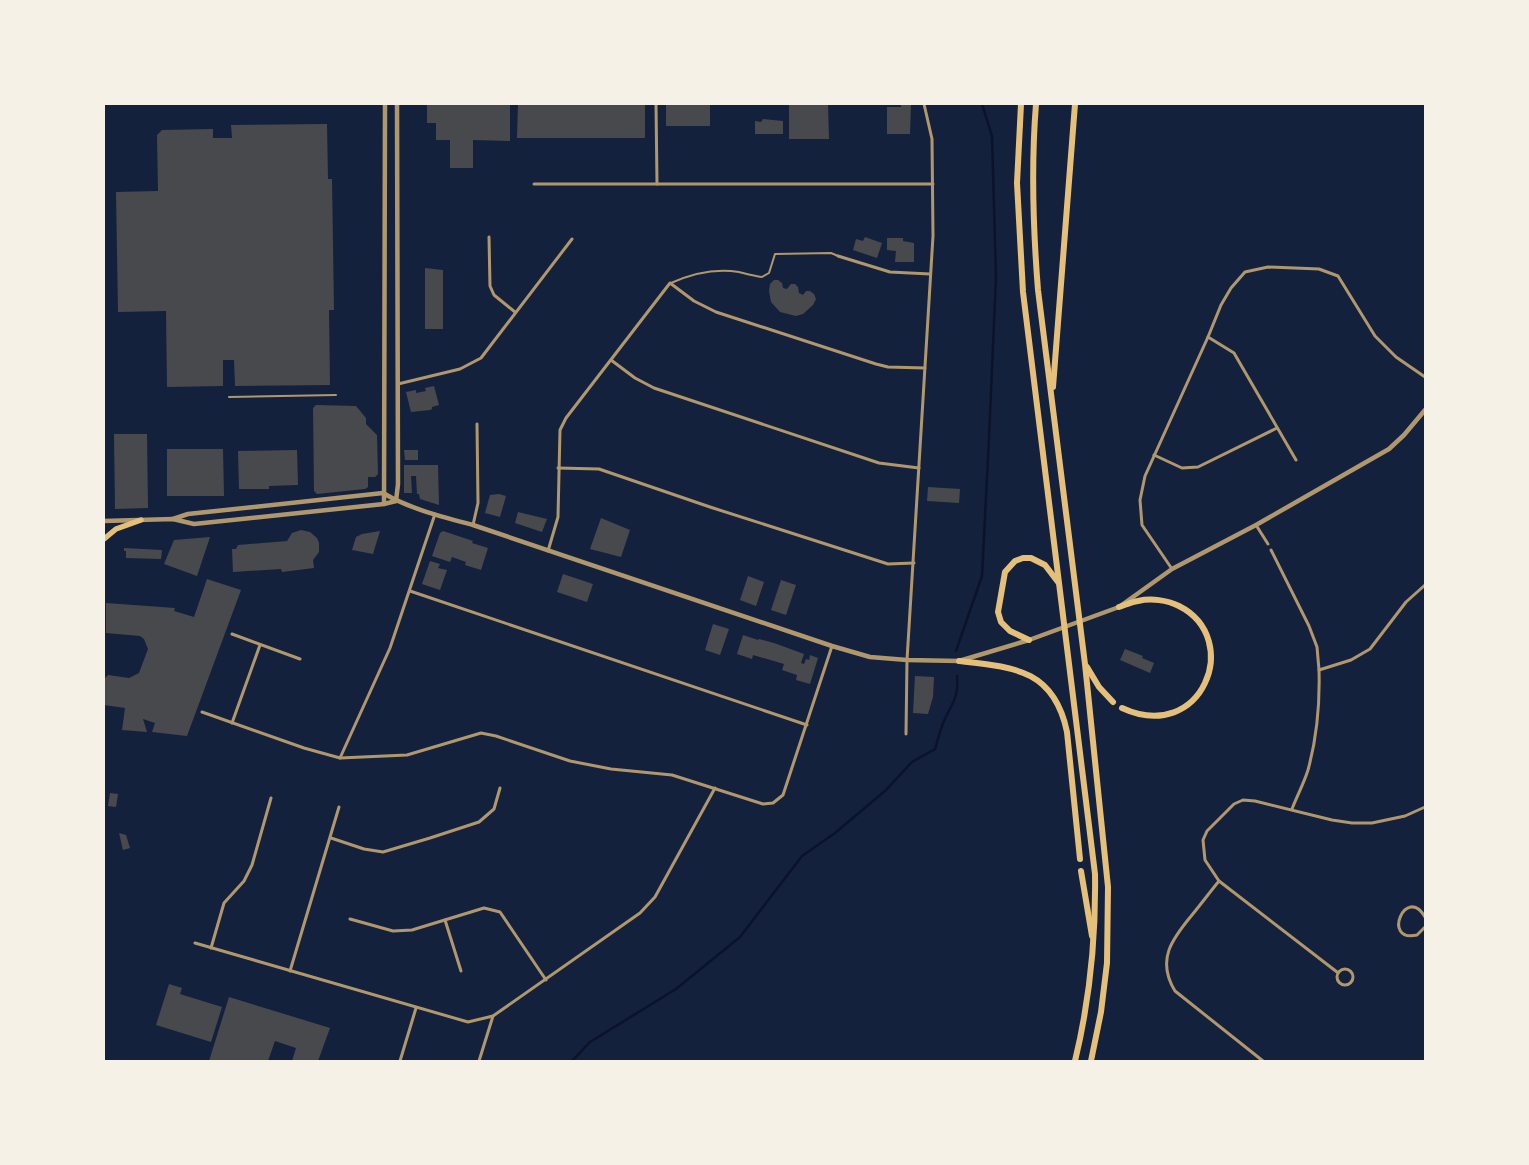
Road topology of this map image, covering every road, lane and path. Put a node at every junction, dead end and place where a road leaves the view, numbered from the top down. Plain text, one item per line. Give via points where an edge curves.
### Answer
1 (385, 104) edge
2 (397, 104) edge
3 (656, 104) edge
4 (924, 104) edge
5 (1021, 104) edge
6 (1036, 104) edge
7 (1075, 104) edge
8 (534, 184) dead end
9 (657, 184) junction
10 (933, 184) junction
11 (489, 237) dead end
12 (572, 240) dead end
13 (838, 256) joint
14 (930, 274) junction
15 (670, 283) junction
16 (516, 312) junction
17 (1208, 337) junction
18 (611, 360) junction
19 (925, 368) junction
20 (1425, 377) edge
21 (397, 384) junction
22 (336, 395) dead end
23 (229, 397) dead end
24 (1052, 403) junction
25 (1425, 410) edge
26 (477, 424) dead end
27 (1277, 428) junction
28 (1154, 455) junction
29 (1296, 460) dead end
30 (558, 468) junction
31 (920, 468) junction
32 (383, 493) junction
33 (396, 501) junction
34 (384, 504) junction
35 (435, 514) junction
36 (173, 519) junction
37 (104, 520) edge
38 (142, 520) junction
39 (473, 525) junction
40 (1256, 525) junction
41 (104, 539) edge
42 (1268, 544) dead end
43 (1272, 550) dead end
44 (548, 551) junction
45 (914, 563) junction
46 (1172, 569) junction
47 (1059, 583) junction
48 (1425, 585) edge
49 (410, 591) junction
50 (1119, 607) junction
51 (232, 634) dead end
52 (1029, 640) junction
53 (260, 645) junction
54 (832, 646) junction
55 (300, 659) dead end
56 (908, 660) junction
57 (958, 661) junction
58 (1085, 664) junction
59 (1319, 670) junction
60 (1113, 702) dead end
61 (1122, 708) dead end
62 (202, 712) dead end
63 (232, 723) junction
64 (807, 725) junction
65 (906, 734) dead end
66 (340, 758) junction
67 (500, 788) dead end
68 (715, 788) junction
69 (271, 798) dead end
70 (339, 807) dead end
71 (1425, 808) edge
72 (1292, 809) junction
73 (331, 838) junction
74 (1080, 859) dead end
75 (1081, 871) dead end
76 (1219, 881) junction
77 (1425, 916) edge
78 (350, 919) dead end
79 (445, 920) junction
80 (1425, 927) edge
81 (195, 944) dead end
82 (1094, 947) junction
83 (211, 948) junction
84 (290, 971) junction
85 (461, 971) dead end
86 (1337, 972) junction
87 (546, 980) junction
88 (416, 1008) junction
89 (493, 1016) junction
90 (400, 1061) edge
91 (479, 1061) edge
92 (1075, 1061) edge
93 (1091, 1061) edge
94 (1263, 1061) edge

1 - 32 street
2 - 21 street
3 - 9 street
4 - 10 street via 932,139
5 - 47 highway via 1017,182 1022,274
6 - 24 highway via 1034,236
7 - 24 highway
8 - 9 street
9 - 10 street
10 - 14 street
11 - 16 street via 490,286 494,295
12 - 16 street
13 - 14 street via 890,272
13 - 15 lane via 775,254 769,273 762,277 713,271 691,274
14 - 19 street
15 - 18 street
15 - 19 street via 703,307 725,316 876,364
16 - 21 street via 481,358 460,369
17 - 20 street via 1221,305 1245,272 1268,267 1319,269 1338,276 1375,336
17 - 27 street via 1234,353
17 - 28 street
18 - 30 street via 560,430
18 - 31 street via 654,388 879,464
19 - 31 street
21 - 33 street
22 - 23 lane
24 - 58 highway
25 - 40 street via 1390,449
26 - 39 street via 478,503
27 - 28 street via 1198,467 1182,468
27 - 29 street
28 - 46 street via 1140,500 1142,525
30 - 44 street via 558,517
30 - 45 street via 599,469 888,564
31 - 45 street
32 - 33 street
32 - 34 street
32 - 36 street via 188,514
33 - 34 street
33 - 35 street
34 - 36 street via 194,524
35 - 39 street
35 - 49 street
36 - 38 street
37 - 38 street
38 - 41 main road via 116,529
39 - 44 street
40 - 42 street
40 - 46 street
43 - 59 street via 1309,626 1317,647
44 - 54 street
45 - 56 street
46 - 50 street
47 - 52 highway via 1045,565 1031,558 1015,561 1005,572 998,612 1001,622 1010,631
47 - 82 highway via 1095,874
48 - 59 street via 1406,602 1370,649 1351,660
49 - 64 street
49 - 66 street via 390,648
50 - 52 street
50 - 61 highway via 1154,600 1180,606 1198,621 1210,647 1205,684 1178,711 1155,716
51 - 53 street
52 - 57 street
53 - 55 street
53 - 63 street
54 - 56 street via 870,657
54 - 64 street
56 - 57 street
56 - 65 street
57 - 74 highway via 1014,669 1040,682 1052,693 1063,714 1067,732
58 - 60 highway
58 - 93 highway via 1106,855 1109,915 1104,992
59 - 72 street via 1316,736 1308,771
62 - 63 street
63 - 66 street
64 - 68 street via 783,795 773,803 763,804
66 - 68 street via 406,755 481,733 570,761 672,775
67 - 73 street via 494,809 480,822 383,852
68 - 87 street via 655,897 640,913
69 - 83 street via 252,865 244,881 224,903
70 - 73 street
71 - 72 street via 1372,823 1332,820
72 - 76 street via 1243,800 1234,804 1207,830 1203,840 1205,860
73 - 84 street
75 - 82 highway
76 - 86 street
76 - 94 street via 1174,937 1166,963 1168,980 1174,991
77 - 80 street via 1416,908 1407,909 1400,914 1398,922 1408,935 1417,935
78 - 79 street via 392,931 412,930
79 - 85 street
79 - 87 street via 484,908 500,912
81 - 83 street
82 - 92 highway via 1087,1006
83 - 84 street
84 - 88 street
86 - 86 street via 1349,970 1352,981 1347,985 1341,984 1337,981
87 - 89 street
88 - 89 street via 468,1022
88 - 90 street
89 - 91 street

